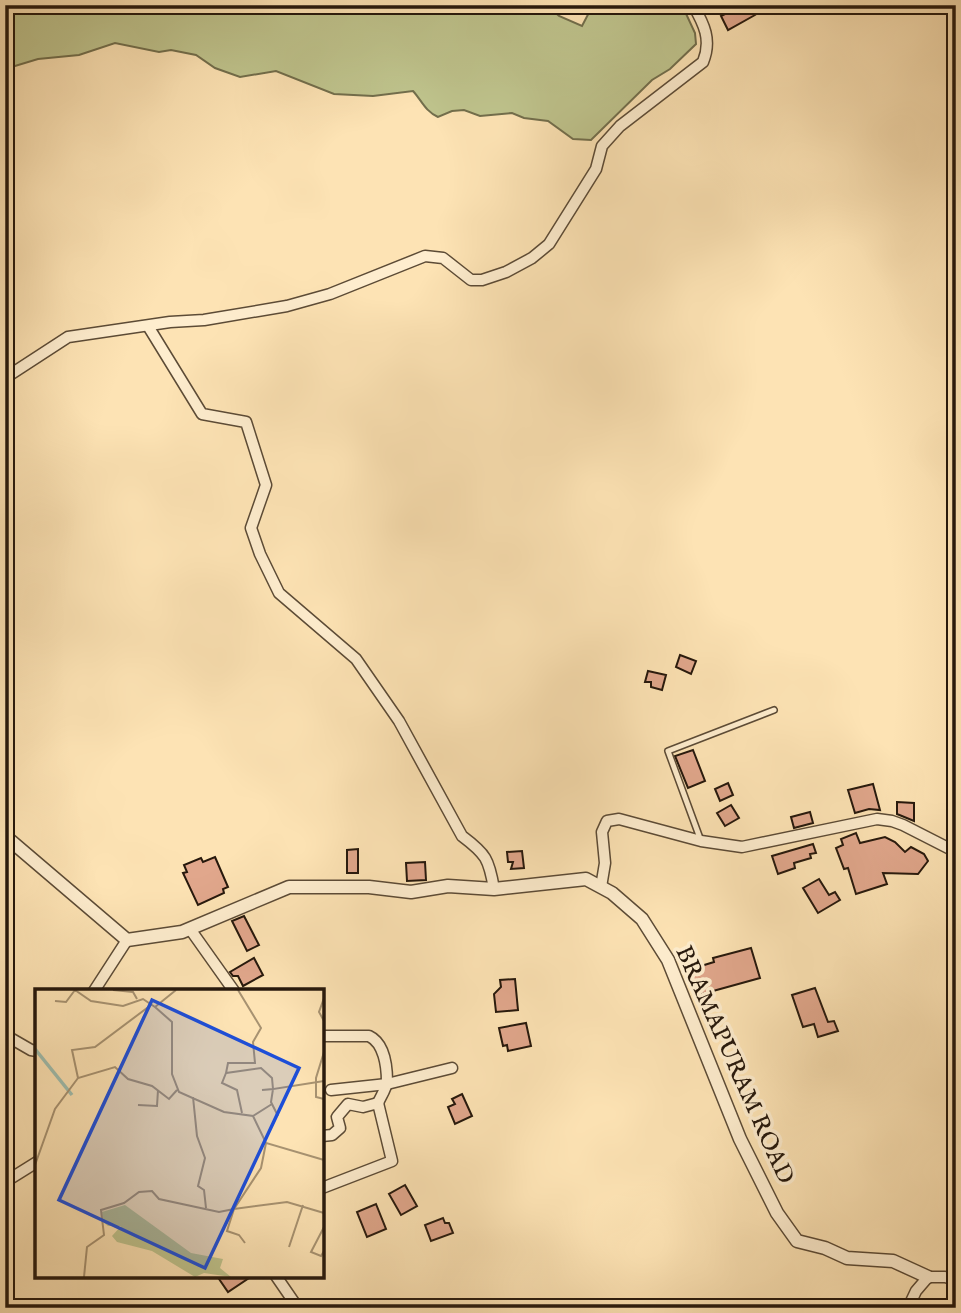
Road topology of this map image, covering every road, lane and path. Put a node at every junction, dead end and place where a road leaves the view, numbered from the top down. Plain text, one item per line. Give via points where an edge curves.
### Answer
1 (693, 5) edge
2 (148, 326) junction
3 (5, 378) edge
4 (774, 710) dead end
5 (5, 836) edge
6 (701, 841) junction
7 (956, 852) edge
8 (601, 887) junction
9 (494, 889) junction
10 (190, 929) junction
11 (127, 940) junction
12 (95, 989) edge
13 (233, 989) edge
14 (5, 1035) edge
15 (324, 1035) edge
16 (35, 1051) edge
17 (452, 1069) dead end
18 (387, 1084) junction
19 (331, 1090) dead end
20 (378, 1103) junction
21 (324, 1136) edge
22 (35, 1163) edge
23 (5, 1182) edge
24 (324, 1187) edge
25 (928, 1277) junction
26 (277, 1278) edge
27 (956, 1278) edge
28 (298, 1308) edge
29 (908, 1308) edge

1 - 2 street via 705,25 703,62 620,126 602,146 584,191 549,244 532,258 506,272 471,280 443,258 425,256 287,306
2 - 3 street via 68,337
2 - 9 street via 202,414 246,422 266,485 251,528 279,593 356,659 379,689 462,836 481,850
4 - 6 lane via 668,751
5 - 11 street
6 - 7 street via 754,846 877,819 904,825
6 - 8 street via 607,821 602,832 605,863
8 - 9 street, BRAMAPURAM ROAD via 586,879
8 - 25 street, BRAMAPURAM ROAD via 642,919 668,960 740,1139 777,1213 797,1241 847,1258 893,1261
9 - 10 street, BRAMAPURAM ROAD via 448,886 411,892 289,887
10 - 11 street, BRAMAPURAM ROAD
10 - 13 street
11 - 12 street
14 - 16 street
15 - 18 street via 374,1038 382,1050
17 - 18 street
18 - 19 street
18 - 20 street
20 - 21 street via 348,1104 337,1117 340,1128
20 - 24 street via 392,1161
22 - 23 street
25 - 27 street
25 - 29 street
26 - 28 street

